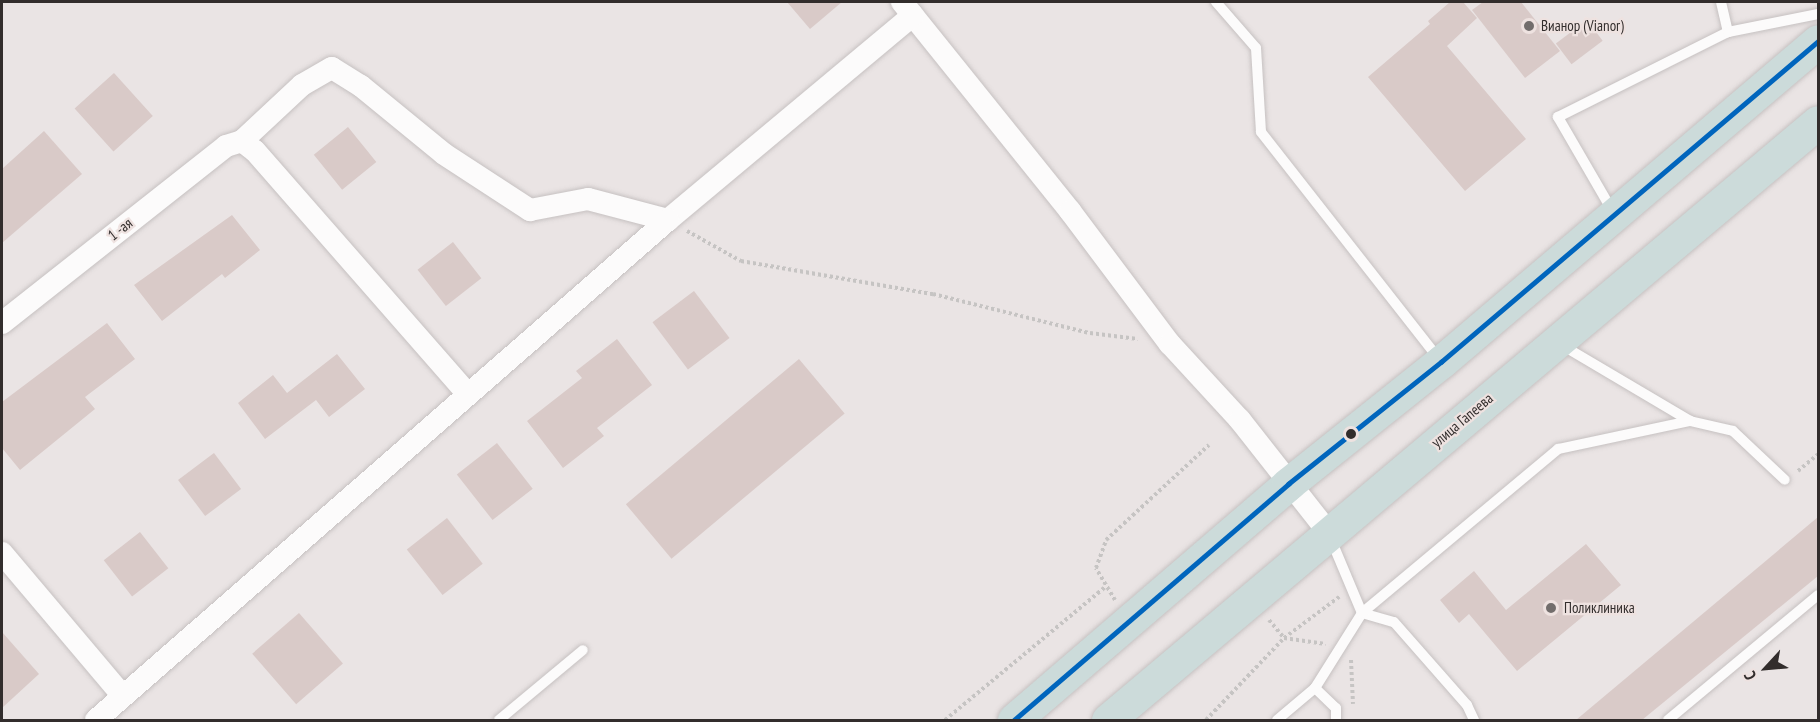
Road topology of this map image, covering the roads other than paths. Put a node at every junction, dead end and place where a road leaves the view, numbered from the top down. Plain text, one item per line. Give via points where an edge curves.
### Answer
1 (1216, 2) edge
2 (1721, 2) edge
3 (907, 8) edge
4 (1818, 15) edge
5 (1728, 32) junction
6 (1818, 41) edge
7 (1818, 122) edge
8 (242, 141) junction
9 (1615, 215) junction
10 (669, 220) junction
11 (2, 323) edge
12 (1557, 342) junction
13 (1441, 362) junction
14 (468, 394) junction
15 (1690, 421) junction
16 (1785, 480) road end
17 (1288, 484) junction
18 (1328, 532) junction
19 (2, 553) edge
20 (1818, 595) edge
21 (1362, 613) junction
22 (583, 650) dead end
23 (1315, 688) junction
24 (123, 696) junction
25 (96, 720) edge
26 (499, 720) edge
27 (1014, 720) edge
28 (1108, 720) edge
29 (1276, 720) edge
30 (1336, 720) edge
31 (1474, 720) edge
32 (1668, 720) edge

1 - 13 lane via 1256,48 1261,132
2 - 5 lane
3 - 10 street
3 - 17 street via 1070,210 1170,344 1239,420
4 - 5 lane
5 - 9 lane via 1558,117
6 - 9 highway
7 - 12 highway, улица Гапеева
8 - 10 street, 1 -ая via 302,85 332,68 361,86 444,154 530,210 588,200
8 - 11 street, 1 -ая via 226,146
8 - 14 street via 255,151
9 - 13 highway
10 - 14 street
12 - 15 lane
12 - 18 highway, улица Гапеева
13 - 17 highway
14 - 24 street
15 - 16 lane via 1733,431
15 - 21 lane via 1558,449
17 - 18 street
17 - 27 highway
18 - 21 lane
18 - 28 highway, улица Гапеева
19 - 24 street
20 - 32 lane
21 - 23 lane
21 - 31 lane via 1394,622 1467,705
22 - 26 lane
23 - 29 lane
23 - 30 lane via 1336,708
24 - 25 street

